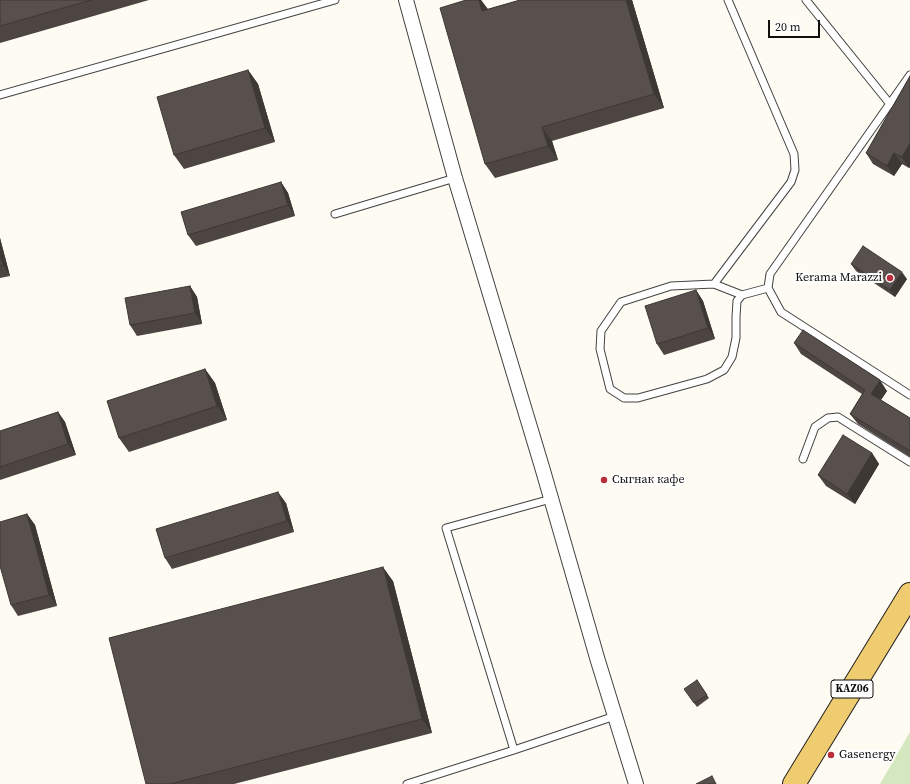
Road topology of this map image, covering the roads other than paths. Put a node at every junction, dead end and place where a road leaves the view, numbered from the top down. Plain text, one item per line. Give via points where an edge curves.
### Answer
1 (335, 0) edge
2 (406, 0) edge
3 (728, 0) edge
4 (806, 0) edge
5 (910, 75) edge
6 (0, 95) edge
7 (890, 104) junction
8 (455, 178) junction
9 (335, 214) dead end
10 (714, 284) junction
11 (768, 288) junction
12 (742, 295) junction
13 (910, 395) edge
14 (803, 459) dead end
15 (910, 462) edge
16 (551, 499) junction
17 (910, 594) edge
18 (615, 716) junction
19 (514, 750) junction
20 (407, 784) edge
21 (636, 784) edge
22 (794, 784) edge

1 - 6 lane
2 - 8 street
3 - 10 lane via 794,154 795,170 791,182
4 - 7 lane
5 - 7 lane
7 - 11 lane via 770,274
8 - 9 lane
8 - 16 street
10 - 12 lane
10 - 12 lane via 672,286 621,302 601,331 600,349 610,389 624,398 638,398 707,379 724,370 732,357 736,338 737,301
11 - 12 lane
11 - 13 lane via 781,312
14 - 15 lane via 815,428 828,418 838,417
16 - 18 street
16 - 19 lane via 446,528
17 - 22 main road, KАZ06
18 - 19 lane
18 - 21 street
19 - 20 lane

